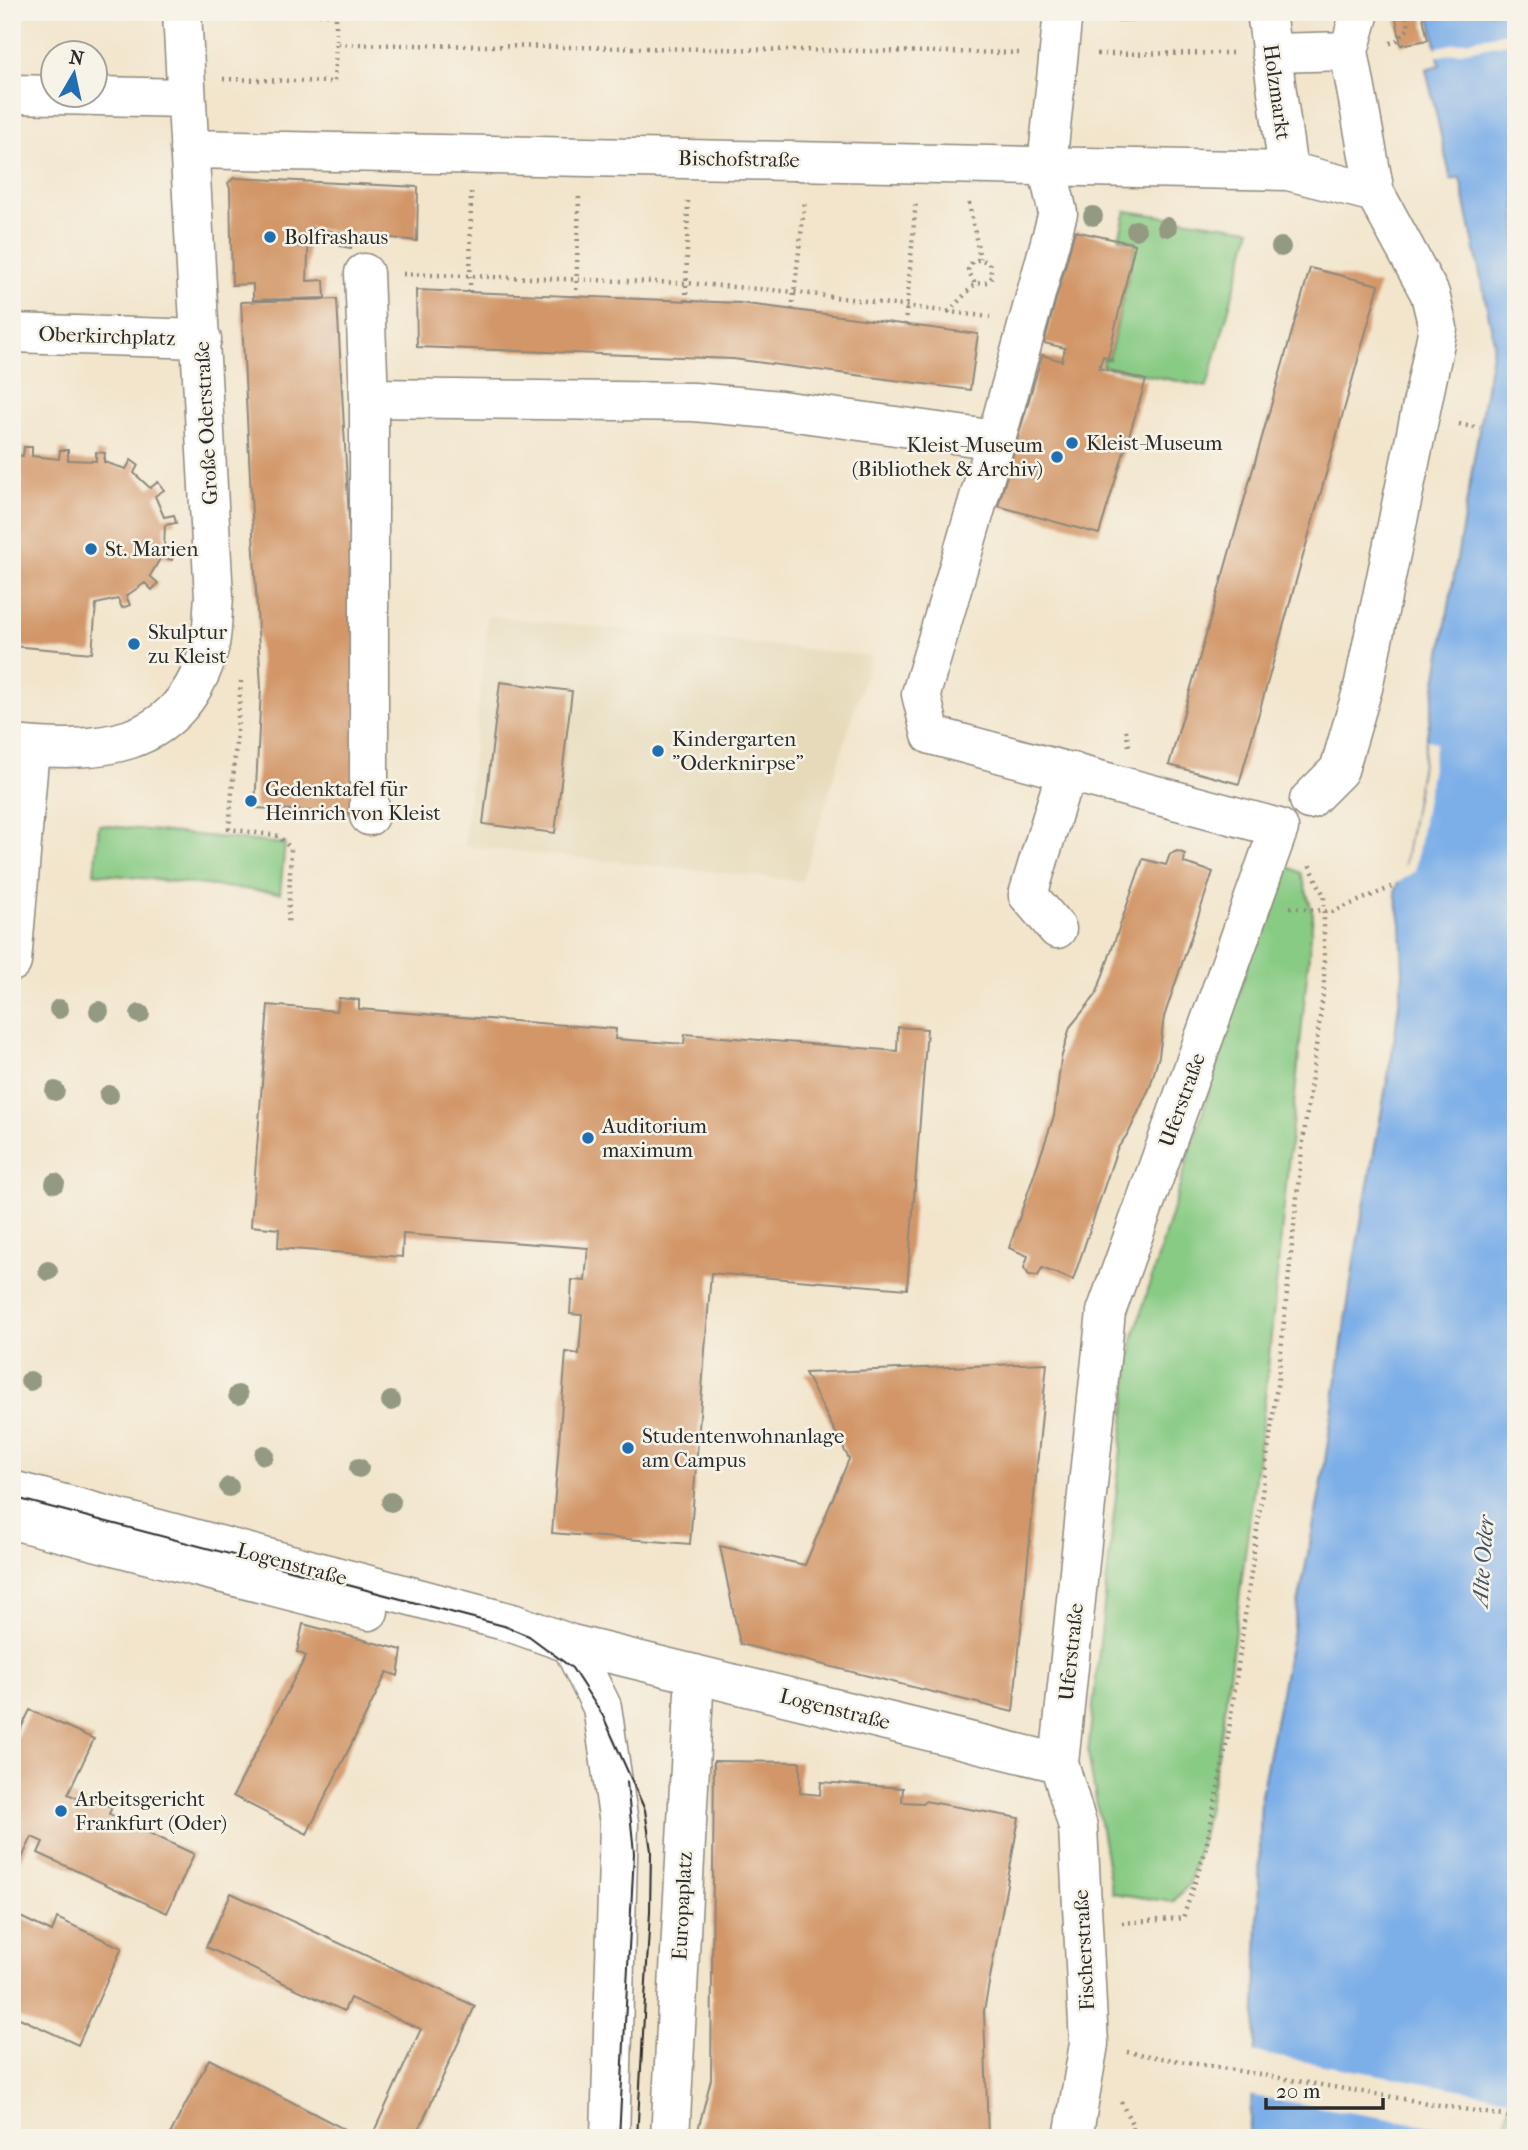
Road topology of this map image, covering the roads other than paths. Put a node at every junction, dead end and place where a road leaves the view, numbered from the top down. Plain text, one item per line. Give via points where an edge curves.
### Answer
1 (182, 12) edge
2 (1063, 12) edge
3 (1266, 12) edge
4 (1360, 12) edge
5 (1349, 51) junction
6 (1271, 53) junction
7 (184, 88) junction
8 (12, 94) edge
9 (189, 149) junction
10 (1047, 166) junction
11 (1288, 171) junction
12 (1375, 192) junction
13 (364, 273) road end
14 (12, 333) edge
15 (202, 339) junction
16 (369, 398) junction
17 (996, 440) junction
18 (21, 746) edge
19 (1073, 772) junction
20 (1309, 800) dead end
21 (369, 816) dead end
22 (1057, 929) dead end
23 (12, 962) edge
24 (12, 1490) edge
25 (12, 1520) edge
26 (571, 1644) junction
27 (695, 1674) junction
28 (1059, 1763) junction
29 (610, 2138) edge
30 (670, 2138) edge
31 (1073, 2138) edge

1 - 7 street, Große Oderstraße
2 - 10 street
3 - 6 street, Holzmarkt
4 - 5 street
5 - 6 street
5 - 12 street
6 - 11 street, Holzmarkt
7 - 8 street
7 - 9 street, Große Oderstraße
9 - 10 street, Bischofstraße
9 - 15 street, Große Oderstraße
10 - 11 street, Bischofstraße
10 - 17 street via 1058,213
11 - 12 street, Bischofstraße
12 - 20 street via 1430,294 1438,328 1363,688 1339,771
13 - 16 street
14 - 15 street, Oberkirchplatz
15 - 18 street, Große Oderstraße via 214,597 208,655 186,700 141,737 91,748
16 - 17 street via 694,402
16 - 21 street
17 - 19 street via 921,694 931,735
18 - 23 street
19 - 22 street via 1059,794 1028,895
19 - 28 street, Uferstraße via 1279,828 1106,1312
24 - 26 street, Logenstraße via 512,1623
25 - 26 street, Logenstraße via 391,1616 516,1642
26 - 27 street, Logenstraße
26 - 29 street via 602,1707 619,1823
27 - 28 street, Logenstraße
27 - 30 street, Europaplatz
28 - 31 street, Fischerstraße via 1078,1827 1089,2044

